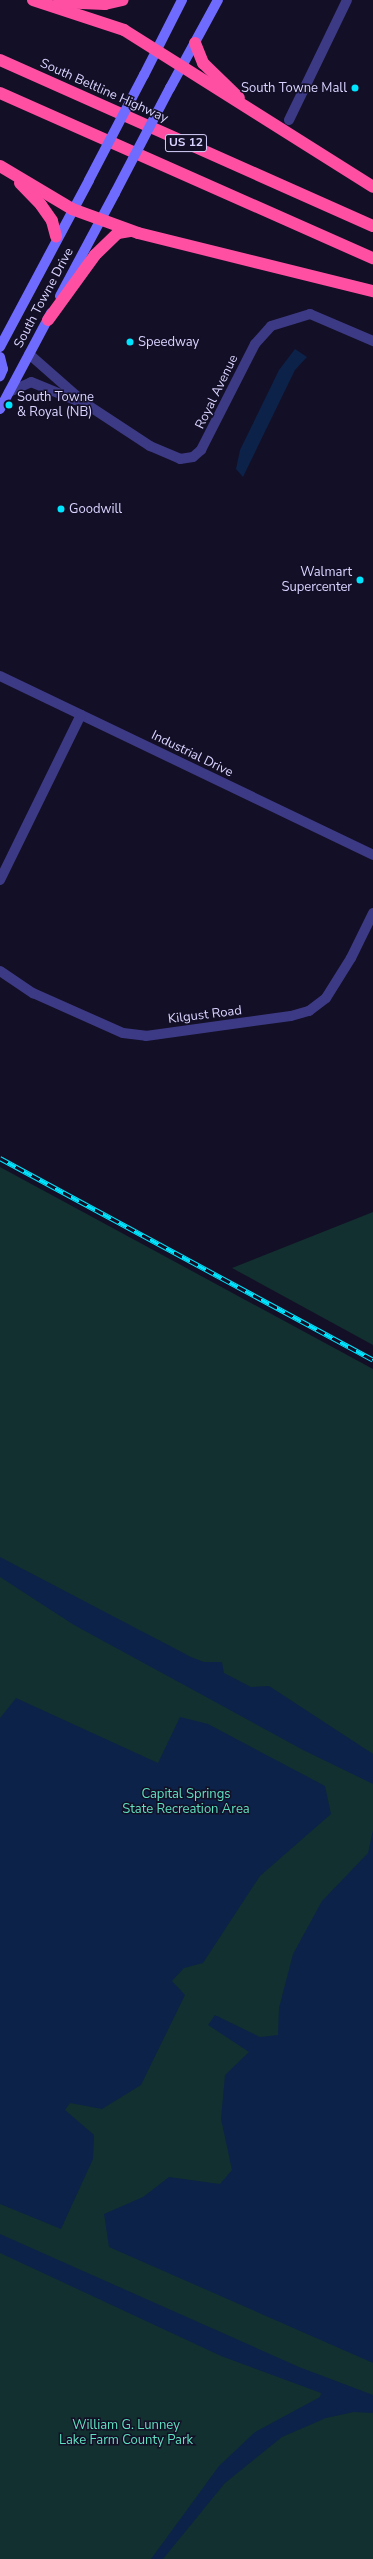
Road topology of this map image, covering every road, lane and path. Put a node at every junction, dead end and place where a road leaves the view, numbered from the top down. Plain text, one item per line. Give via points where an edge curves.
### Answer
1 (123, 0) edge
2 (182, 0) edge
3 (218, 0) edge
4 (347, 0) edge
5 (35, 1) edge
6 (195, 43) junction
7 (156, 50) junction
8 (0, 60) edge
9 (181, 68) junction
10 (0, 93) edge
11 (288, 120) dead end
12 (264, 121) junction
13 (3, 168) edge
14 (373, 187) edge
15 (72, 209) junction
16 (101, 220) junction
17 (373, 226) edge
18 (132, 231) junction
19 (56, 236) junction
20 (373, 258) edge
21 (373, 291) edge
22 (48, 320) junction
23 (373, 341) edge
24 (0, 347) edge
25 (29, 354) junction
26 (0, 358) edge
27 (0, 376) edge
28 (9, 392) junction
29 (86, 404) junction
30 (0, 409) edge
31 (0, 676) edge
32 (81, 715) junction
33 (373, 856) edge
34 (0, 880) edge
35 (373, 913) edge
36 (0, 971) edge

1 - 5 highway via 91,4
2 - 7 street, South Towne Drive
3 - 6 street, South Towne Drive
4 - 11 street
5 - 7 highway via 110,24
6 - 9 street, South Towne Drive
6 - 12 highway via 203,63
7 - 9 highway
7 - 15 street, South Towne Drive, bridge
8 - 17 highway, South Beltline Highway / US 12
9 - 12 highway
9 - 16 street, South Towne Drive, bridge
10 - 20 highway, US 12
12 - 14 highway
13 - 15 highway
13 - 19 highway via 41,205 52,220
15 - 16 highway
15 - 19 street, South Towne Drive
16 - 18 highway
16 - 22 street, South Towne Drive
18 - 21 highway
18 - 22 highway via 122,231 109,240
19 - 24 street, South Towne Drive
22 - 25 street, South Towne Drive
23 - 29 street, Royal Avenue via 310,314 271,326 255,344 208,440 196,455 188,459 172,457 150,446
25 - 28 street, South Towne Drive
25 - 29 street, Royal Avenue
26 - 27 street via 3,369
28 - 29 street, Royal Avenue via 31,382
28 - 30 street, South Towne Drive
31 - 32 street, Industrial Drive
32 - 33 street, Industrial Drive
32 - 34 street
35 - 36 street, Kilgust Road via 351,958 326,998 309,1011 291,1016 146,1036 123,1033 33,993

